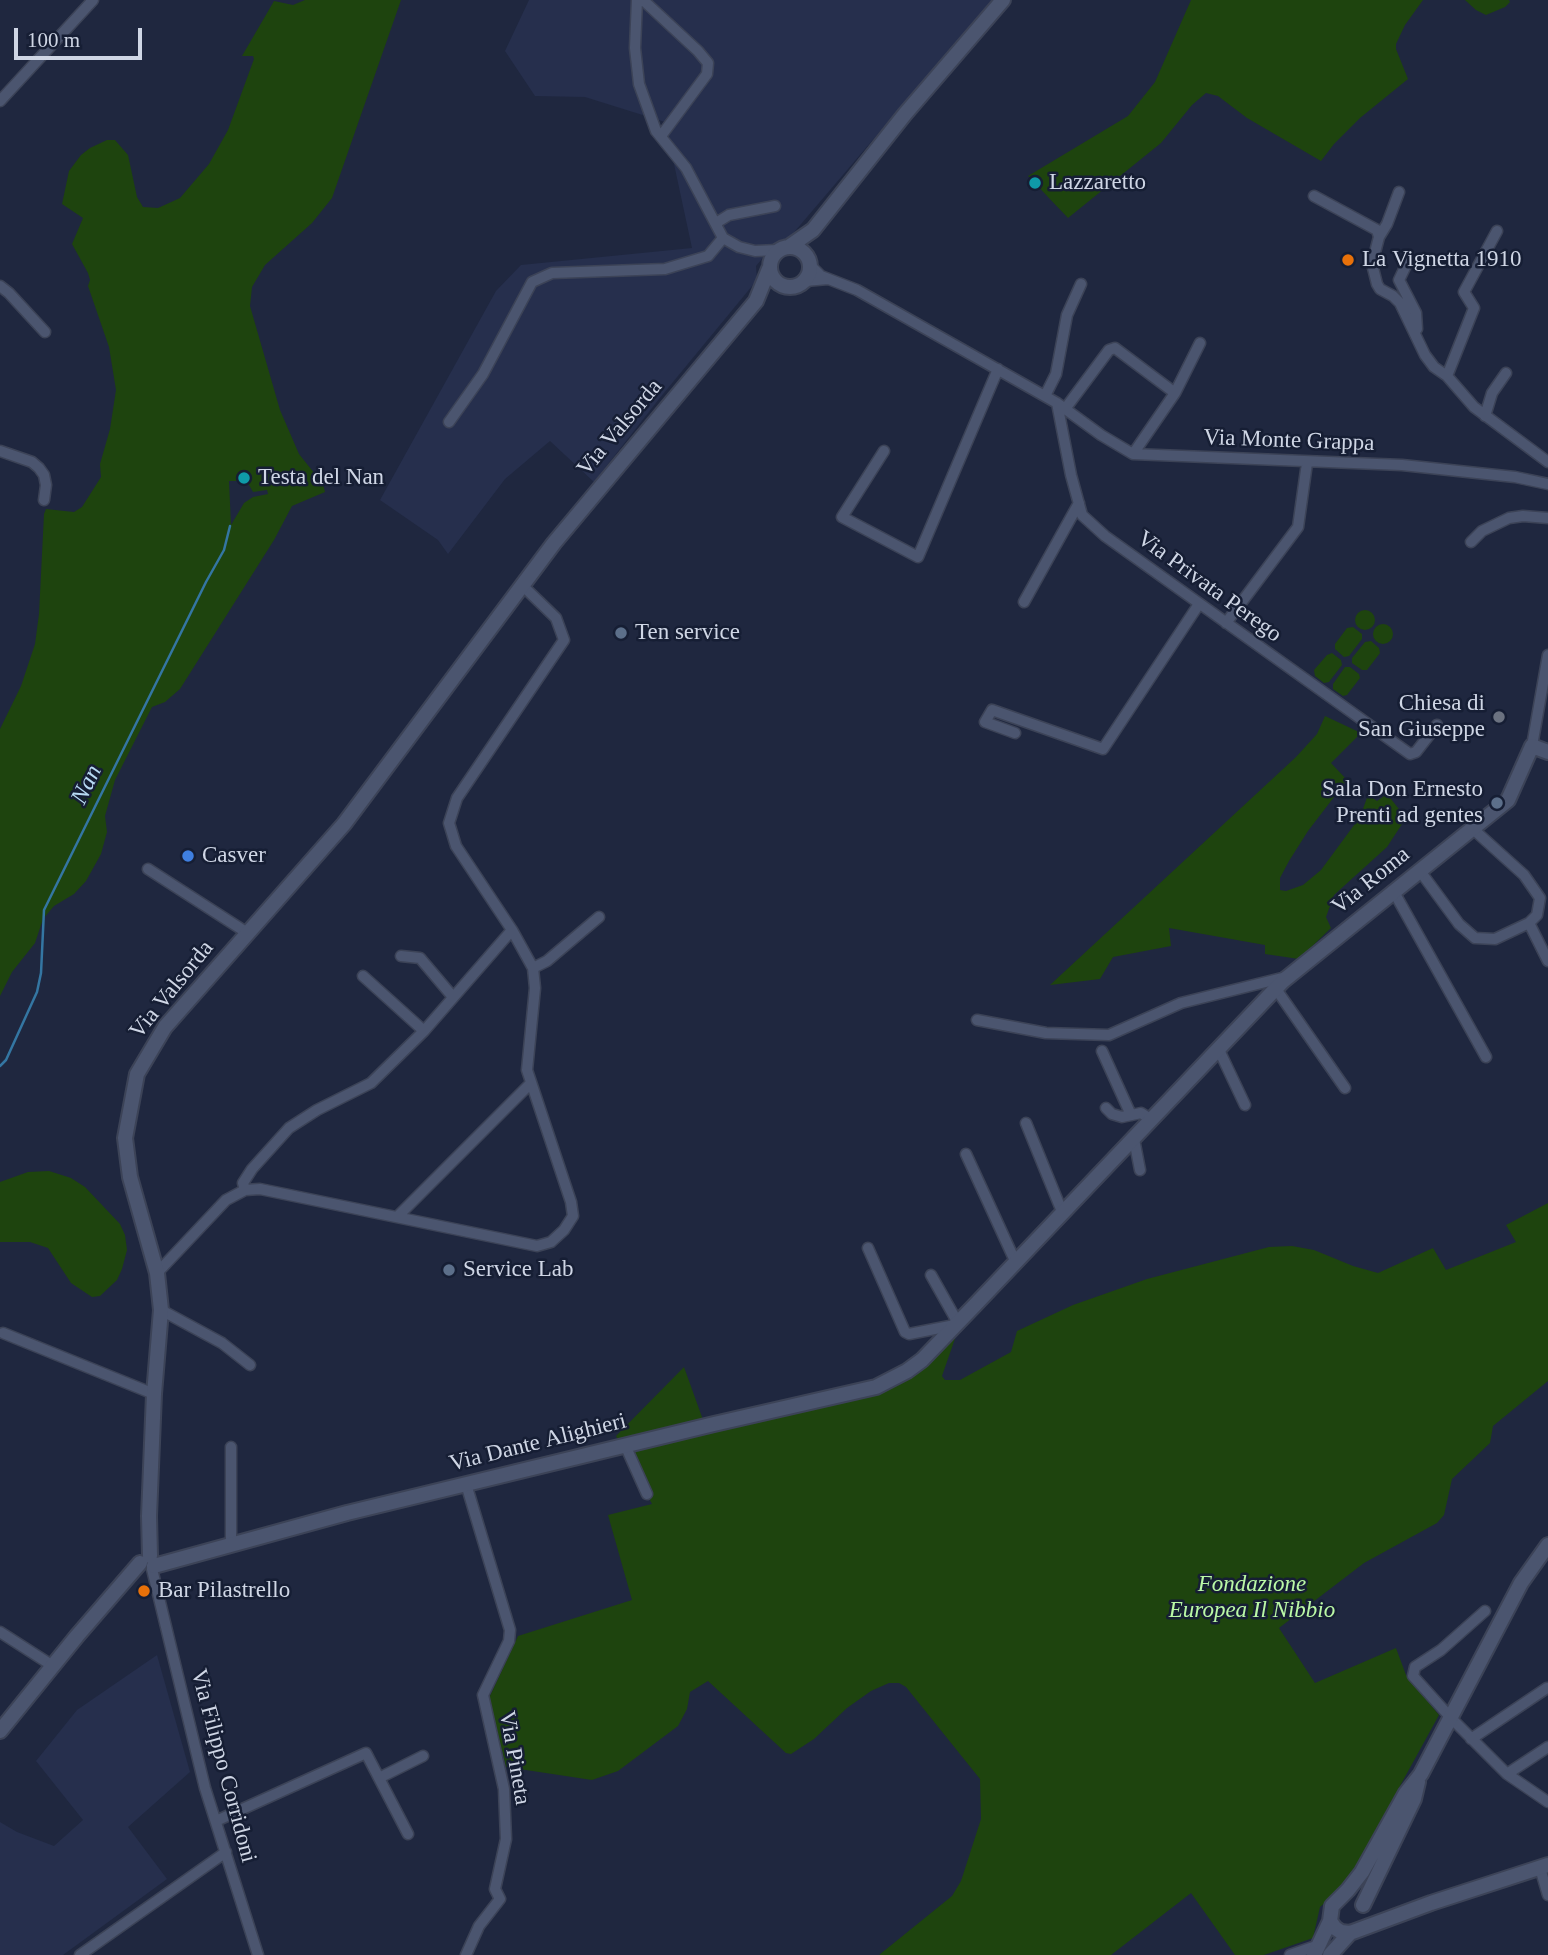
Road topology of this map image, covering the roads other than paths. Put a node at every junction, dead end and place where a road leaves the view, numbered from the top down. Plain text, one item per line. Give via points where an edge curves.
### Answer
1 (93, 0) edge
2 (637, 0) edge
3 (643, 0) edge
4 (1003, 0) edge
5 (0, 101) edge
6 (661, 136) junction
7 (1399, 192) dead end
8 (1314, 195) dead end
9 (775, 206) dead end
10 (716, 223) junction
11 (813, 230) junction
12 (1497, 231) dead end
13 (1379, 237) junction
14 (723, 238) junction
15 (784, 248) junction
16 (755, 251) junction
17 (809, 261) junction
18 (1408, 261) dead end
19 (769, 269) junction
20 (828, 279) junction
21 (804, 281) junction
22 (1081, 284) dead end
23 (0, 286) edge
24 (786, 287) junction
25 (756, 301) junction
26 (45, 332) dead end
27 (1418, 337) junction
28 (1200, 343) dead end
29 (999, 369) junction
30 (1506, 373) dead end
31 (1447, 376) junction
32 (1175, 393) junction
33 (1045, 396) junction
34 (1061, 406) junction
35 (1485, 415) junction
36 (449, 422) dead end
37 (0, 451) edge
38 (884, 451) dead end
39 (1133, 454) junction
40 (1548, 462) edge
41 (1307, 463) junction
42 (1548, 484) edge
43 (44, 500) dead end
44 (1079, 503) junction
45 (1548, 518) edge
46 (1471, 542) dead end
47 (523, 586) junction
48 (1024, 602) dead end
49 (1199, 604) junction
50 (1226, 623) junction
51 (1548, 655) edge
52 (1437, 725) dead end
53 (1015, 733) dead end
54 (1532, 746) junction
55 (1548, 752) edge
56 (1472, 829) junction
57 (148, 869) dead end
58 (1420, 871) junction
59 (1394, 892) junction
60 (599, 917) dead end
61 (1529, 923) junction
62 (512, 930) junction
63 (249, 934) junction
64 (401, 956) dead end
65 (1548, 961) edge
66 (533, 968) junction
67 (363, 976) dead end
68 (1290, 976) junction
69 (1276, 989) junction
70 (453, 998) junction
71 (977, 1020) dead end
72 (424, 1031) junction
73 (1219, 1049) junction
74 (1102, 1051) dead end
75 (1486, 1057) dead end
76 (530, 1084) junction
77 (1345, 1088) dead end
78 (1245, 1105) dead end
79 (1106, 1108) dead end
80 (1130, 1115) junction
81 (1152, 1120) junction
82 (1026, 1123) dead end
83 (1134, 1139) junction
84 (966, 1154) dead end
85 (1140, 1170) dead end
86 (245, 1190) junction
87 (1063, 1214) junction
88 (397, 1217) junction
89 (868, 1248) dead end
90 (1016, 1263) junction
91 (157, 1273) junction
92 (931, 1275) dead end
93 (161, 1310) junction
94 (957, 1324) junction
95 (3, 1333) dead end
96 (250, 1365) dead end
97 (907, 1371) joint
98 (154, 1394) junction
99 (625, 1446) junction
100 (231, 1447) dead end
101 (466, 1484) junction
102 (647, 1494) dead end
103 (231, 1545) junction
104 (1548, 1545) edge
105 (149, 1564) junction
106 (1485, 1611) dead end
107 (0, 1632) edge
108 (53, 1666) junction
109 (1547, 1688) edge
110 (1451, 1718) junction
111 (0, 1731) edge
112 (1471, 1739) junction
113 (1548, 1747) edge
114 (423, 1756) dead end
115 (1420, 1774) junction
116 (1507, 1774) junction
117 (379, 1778) junction
118 (1548, 1802) edge
119 (216, 1821) junction
120 (408, 1834) dead end
121 (226, 1852) junction
122 (1544, 1866) edge
123 (1548, 1895) edge
124 (1340, 1899) junction
125 (1364, 1906) junction
126 (1390, 1918) junction
127 (1330, 1921) junction
128 (1355, 1931) junction
129 (1321, 1952) edge
130 (80, 1955) edge
131 (258, 1955) edge
132 (466, 1955) edge
133 (1290, 1955) edge

1 - 5 street
2 - 6 street via 639,84
3 - 6 street via 708,63 707,74
4 - 11 street
6 - 10 street via 686,168
7 - 13 street
8 - 13 street via 1374,227
9 - 10 street via 761,213 729,215
10 - 14 street
11 - 15 street
11 - 17 street
12 - 31 street via 1464,292 1474,308
13 - 27 street via 1372,264 1374,277 1380,289 1400,303
14 - 16 street
14 - 36 street via 708,256 665,269 552,273 532,282 483,373
15 - 16 street
15 - 17 street via 797,248
15 - 19 street via 773,255
16 - 19 street
17 - 20 street, Via Monte Grappa
17 - 21 street
18 - 27 street via 1399,280 1416,313
19 - 24 street via 775,281
19 - 25 street, Via Valsorda
20 - 21 street, Via Monte Grappa
20 - 29 street, Via Monte Grappa via 853,288
21 - 24 street
22 - 33 street via 1067,315 1056,374
23 - 26 street
24 - 25 street, Via Valsorda
25 - 47 street, Via Valsorda
27 - 31 street via 1425,355
28 - 32 street
29 - 33 street, Via Monte Grappa
29 - 38 street via 918,557 842,517
30 - 35 street via 1492,393
31 - 35 street
32 - 34 street via 1111,348
32 - 39 street
33 - 34 street, Via Monte Grappa
34 - 39 street, Via Monte Grappa
34 - 44 street, Via Privata Perego
35 - 40 street
37 - 43 street via 39,468 46,485
39 - 41 street, Via Monte Grappa
41 - 42 street, Via Monte Grappa via 1402,465
41 - 50 street via 1298,527
44 - 48 street
44 - 49 street, Via Privata Perego via 1082,514 1105,536
45 - 46 street via 1509,518
47 - 62 street via 556,618 564,640 457,798 449,823 456,846
47 - 63 street, Via Valsorda via 344,824
49 - 50 street, Via Privata Perego
49 - 53 street via 1103,749 992,710 985,722
50 - 52 street, Via Privata Perego via 1409,754 1416,752
51 - 54 street, Via Roma
54 - 55 street
54 - 56 street, Via Roma via 1508,800
56 - 58 street, Via Roma
56 - 61 street via 1524,875 1540,898 1537,915
57 - 63 street
58 - 59 street, Via Roma
58 - 61 street via 1475,938 1495,939
59 - 68 street, Via Roma
59 - 75 street
60 - 66 street
61 - 65 street
62 - 66 street
62 - 70 street
63 - 91 street, Via Valsorda via 165,1027 137,1074 125,1138 130,1177
64 - 70 street via 420,958
66 - 76 street
67 - 72 street
68 - 69 street, Via Roma
68 - 71 street via 1181,1003 1109,1035 1046,1033
69 - 73 street, Via Roma
69 - 77 street
70 - 72 street
72 - 86 street via 370,1083 289,1128 252,1169 243,1184
73 - 78 street
73 - 81 street, Via Roma
74 - 80 street
76 - 88 street
76 - 88 street via 572,1202 573,1216 564,1230 551,1242 537,1246
79 - 80 street via 1122,1117
80 - 81 street via 1142,1113
81 - 83 street, Via Roma
82 - 87 street
83 - 85 street
83 - 87 street, Via Roma
84 - 90 street
86 - 88 street via 260,1189
86 - 91 street via 226,1200
87 - 90 street, Via Roma
89 - 94 street via 905,1332
90 - 94 street, Via Roma
91 - 93 street, Via Valsorda
92 - 94 street
93 - 96 street via 222,1343
93 - 98 street, Via Valsorda
94 - 97 street, Via Roma
95 - 98 street
97 - 99 street, Via Dante Alighieri via 876,1387
98 - 105 street, Via Valsorda
99 - 101 street, Via Dante Alighieri
99 - 102 street
100 - 103 street
101 - 103 street, Via Dante Alighieri
101 - 132 street, Via Pineta via 510,1630 483,1695 504,1789 506,1839 495,1889 500,1899 479,1926
103 - 105 street, Via Dante Alighieri
104 - 110 street via 1521,1583
105 - 108 street via 123,1586
105 - 119 street, Via Filippo Corridoni
106 - 110 street via 1415,1667 1413,1676
107 - 108 street
108 - 111 street
109 - 112 street
110 - 112 street
110 - 115 street
112 - 116 street
113 - 116 street
114 - 117 street
115 - 124 street via 1362,1872
115 - 125 street via 1414,1799
116 - 118 street
117 - 119 street via 366,1753
117 - 120 street
119 - 121 street, Via Filippo Corridoni
121 - 130 street
121 - 131 street, Via Filippo Corridoni
122 - 123 street
122 - 126 street
124 - 125 street via 1351,1897
124 - 127 street via 1332,1906
125 - 126 street
125 - 128 street via 1366,1919
126 - 128 street
127 - 128 street via 1335,1928
127 - 129 street
128 - 129 street
129 - 133 street

